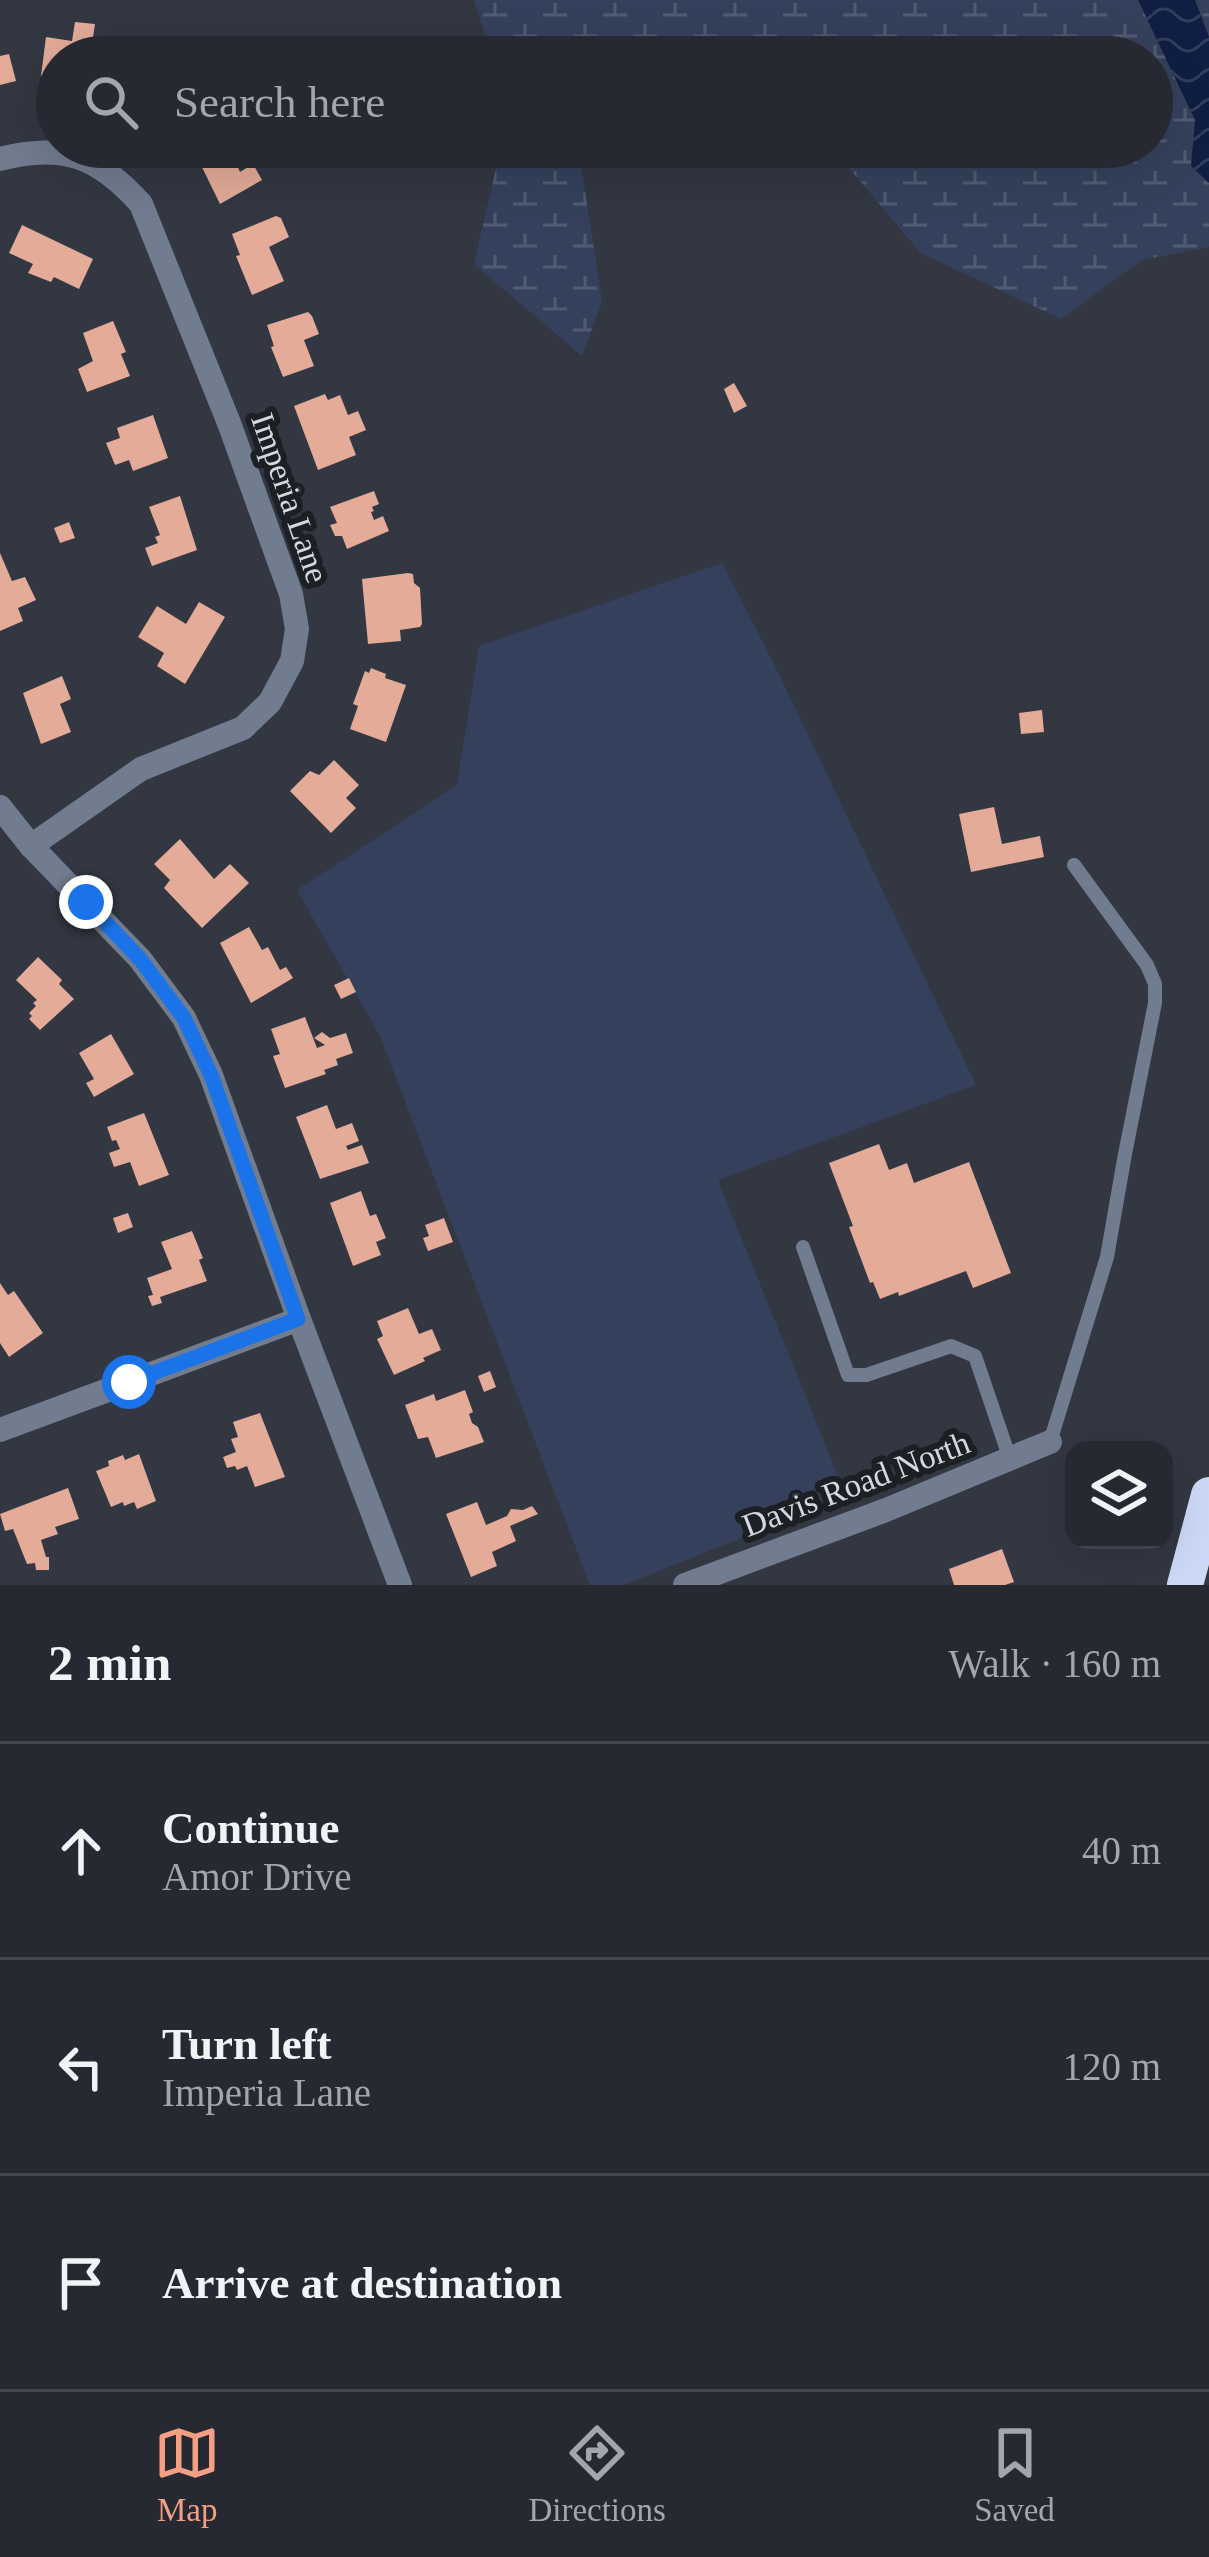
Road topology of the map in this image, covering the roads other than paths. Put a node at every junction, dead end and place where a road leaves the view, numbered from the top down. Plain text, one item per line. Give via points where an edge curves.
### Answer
1 (36, 153) edge
2 (0, 160) edge
3 (101, 168) edge
4 (0, 807) edge
5 (31, 846) junction
6 (1074, 865) dead end
7 (803, 1247) dead end
8 (298, 1319) junction
9 (0, 1430) edge
10 (1050, 1442) joint
11 (1010, 1459) junction
12 (1209, 1496) edge
13 (733, 1577) edge
14 (400, 1585) edge
15 (685, 1585) edge
16 (1185, 1585) edge

1 - 2 street, Imperia Lane
3 - 5 street, Imperia Lane via 141,204 229,423 297,629 288,671 243,728 141,769
4 - 5 street
5 - 8 street via 140,959 184,1018
6 - 10 lane via 1147,965 1155,1004 1108,1257
7 - 11 lane via 848,1376 951,1346 975,1356
8 - 9 street
8 - 14 street
10 - 11 street, Davis Road North
11 - 13 street, Davis Road North
12 - 16 highway
13 - 15 street, Davis Road North

